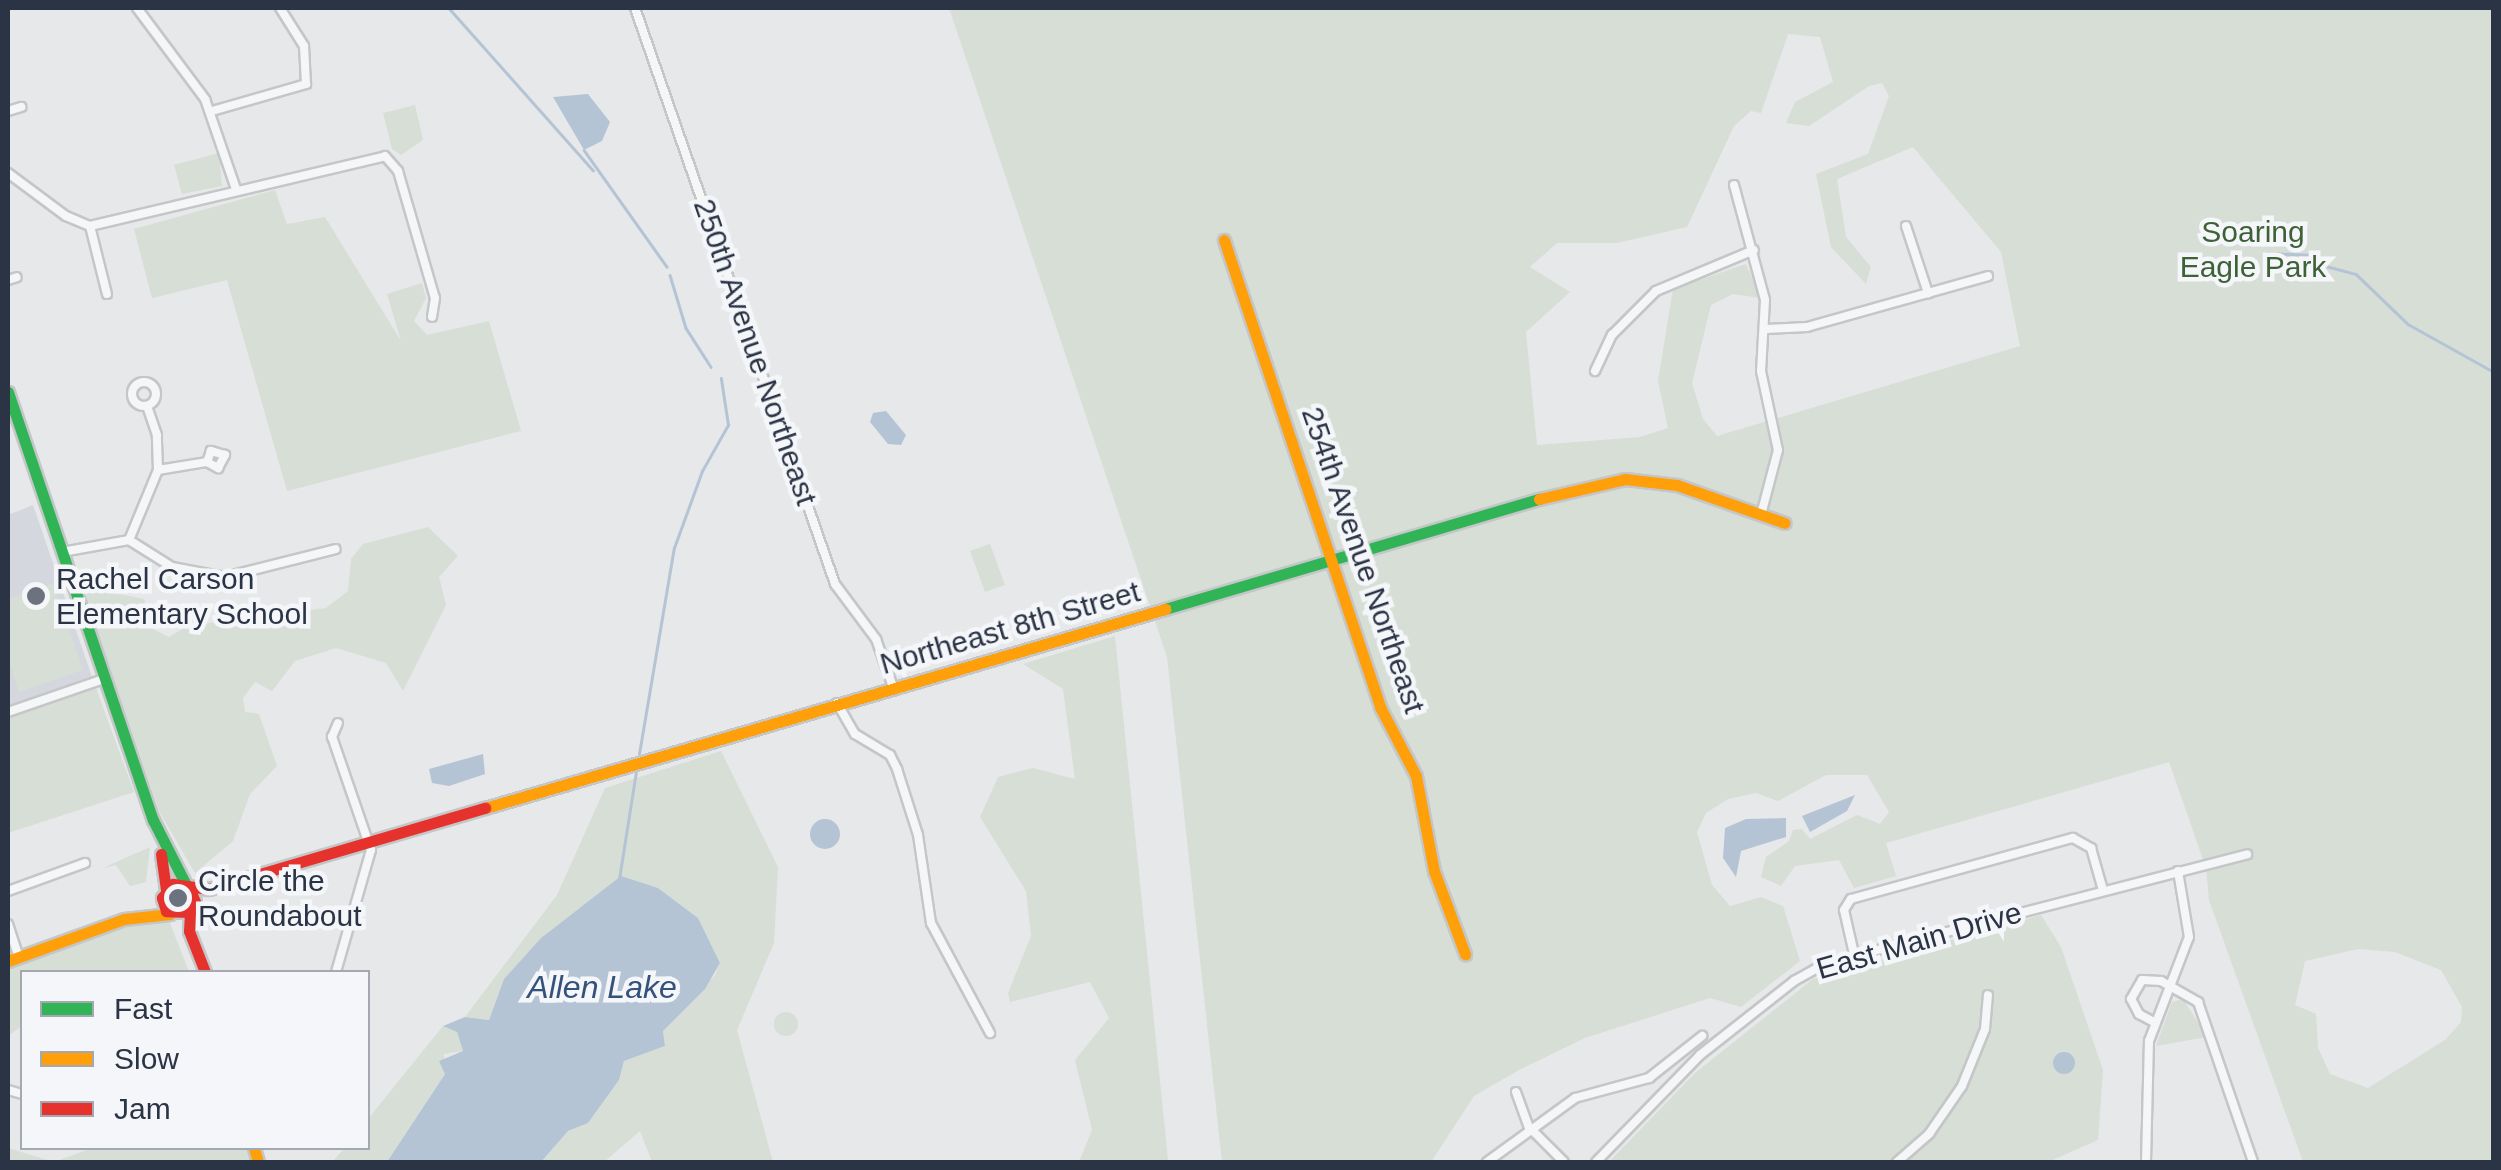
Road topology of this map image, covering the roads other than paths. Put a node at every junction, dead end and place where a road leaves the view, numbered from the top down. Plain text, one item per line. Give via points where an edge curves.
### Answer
1 (136, 8) edge
2 (280, 8) edge
3 (635, 8) edge
4 (21, 106) dead end
5 (8, 111) edge
6 (212, 111) junction
7 (8, 174) edge
8 (1734, 185) dead end
9 (236, 190) junction
10 (90, 226) junction
11 (1906, 226) dead end
12 (1224, 240) dead end
13 (1754, 250) junction
14 (1988, 276) dead end
15 (107, 294) dead end
16 (1928, 294) junction
17 (432, 317) dead end
18 (1766, 329) junction
19 (1595, 371) dead end
20 (8, 392) edge
21 (147, 406) dead end
22 (207, 462) dead end
23 (158, 470) junction
24 (1762, 511) junction
25 (1785, 524) dead end
26 (129, 540) junction
27 (336, 548) dead end
28 (62, 552) junction
29 (1334, 559) junction
30 (104, 678) junction
31 (893, 687) junction
32 (837, 703) junction
33 (8, 712) edge
34 (338, 723) dead end
35 (153, 820) junction
36 (368, 840) junction
37 (2247, 854) dead end
38 (85, 863) dead end
39 (2178, 871) junction
40 (250, 877) junction
41 (188, 886) junction
42 (8, 890) edge
43 (2103, 890) junction
44 (164, 891) junction
45 (191, 909) junction
46 (171, 915) junction
47 (124, 918) junction
48 (8, 924) edge
49 (1465, 954) dead end
50 (1854, 954) junction
51 (13, 959) edge
52 (195, 970) edge
53 (204, 970) edge
54 (337, 970) edge
55 (2174, 987) junction
56 (1988, 995) dead end
57 (2154, 1022) junction
58 (990, 1033) dead end
59 (1702, 1036) dead end
60 (1516, 1092) dead end
61 (1529, 1127) junction
62 (1487, 1162) edge
63 (1564, 1162) edge
64 (1596, 1162) edge
65 (1897, 1162) edge
66 (2146, 1162) edge
67 (2254, 1162) edge

1 - 6 street
2 - 6 street via 304,46 311,77 299,88
3 - 31 street, 250th Avenue Northeast via 835,584 876,639
4 - 5 street
6 - 9 street
7 - 10 street
8 - 13 street
9 - 10 street
9 - 17 street via 377,155 390,158 434,298
10 - 15 street
11 - 16 street
12 - 29 street, 254th Avenue Northeast
13 - 18 street
13 - 19 street via 1656,291 1612,334
14 - 16 street
16 - 18 street via 1807,327
18 - 24 street via 1763,386 1778,450
20 - 28 street
21 - 23 street
22 - 23 street
23 - 26 street
24 - 25 street, Northeast 8th Street
24 - 29 street, Northeast 8th Street via 1677,485 1625,479
26 - 27 street via 172,567 225,577
26 - 28 street
28 - 30 street
29 - 31 street, Northeast 8th Street
29 - 49 street, 254th Avenue Northeast via 1380,707 1416,776 1434,871
30 - 33 street
30 - 35 street
31 - 32 street, Northeast 8th Street
32 - 36 street, Northeast 8th Street
32 - 58 street via 855,734 894,760 918,835 930,924
34 - 36 street via 332,737
35 - 41 street
35 - 44 street
36 - 40 street, Northeast 8th Street
36 - 54 street via 371,857
37 - 39 street, East Main Drive
38 - 42 street
39 - 43 street, East Main Drive
39 - 55 street via 2189,937
40 - 41 street, Northeast 8th Street via 209,889
40 - 45 street, Northeast 8th Street
41 - 44 street, Northeast 8th Street
41 - 45 street
43 - 50 street, East Main Drive
43 - 50 street via 2090,848 2073,838 1850,899 1844,910
44 - 46 street
44 - 47 street
45 - 46 street, Northeast 8th Street
45 - 53 street via 188,931
46 - 47 street
46 - 52 street
47 - 51 street
48 - 51 street
50 - 64 street, East Main Drive via 1774,994 1663,1090
55 - 57 street
55 - 57 street via 2147,979 2133,987 2134,1006
55 - 67 street via 2198,1002 2208,1022
56 - 65 street via 1985,1030 1962,1086 1929,1134
57 - 66 street
59 - 61 street via 1649,1078 1586,1093
60 - 61 street
61 - 62 street
61 - 63 street

